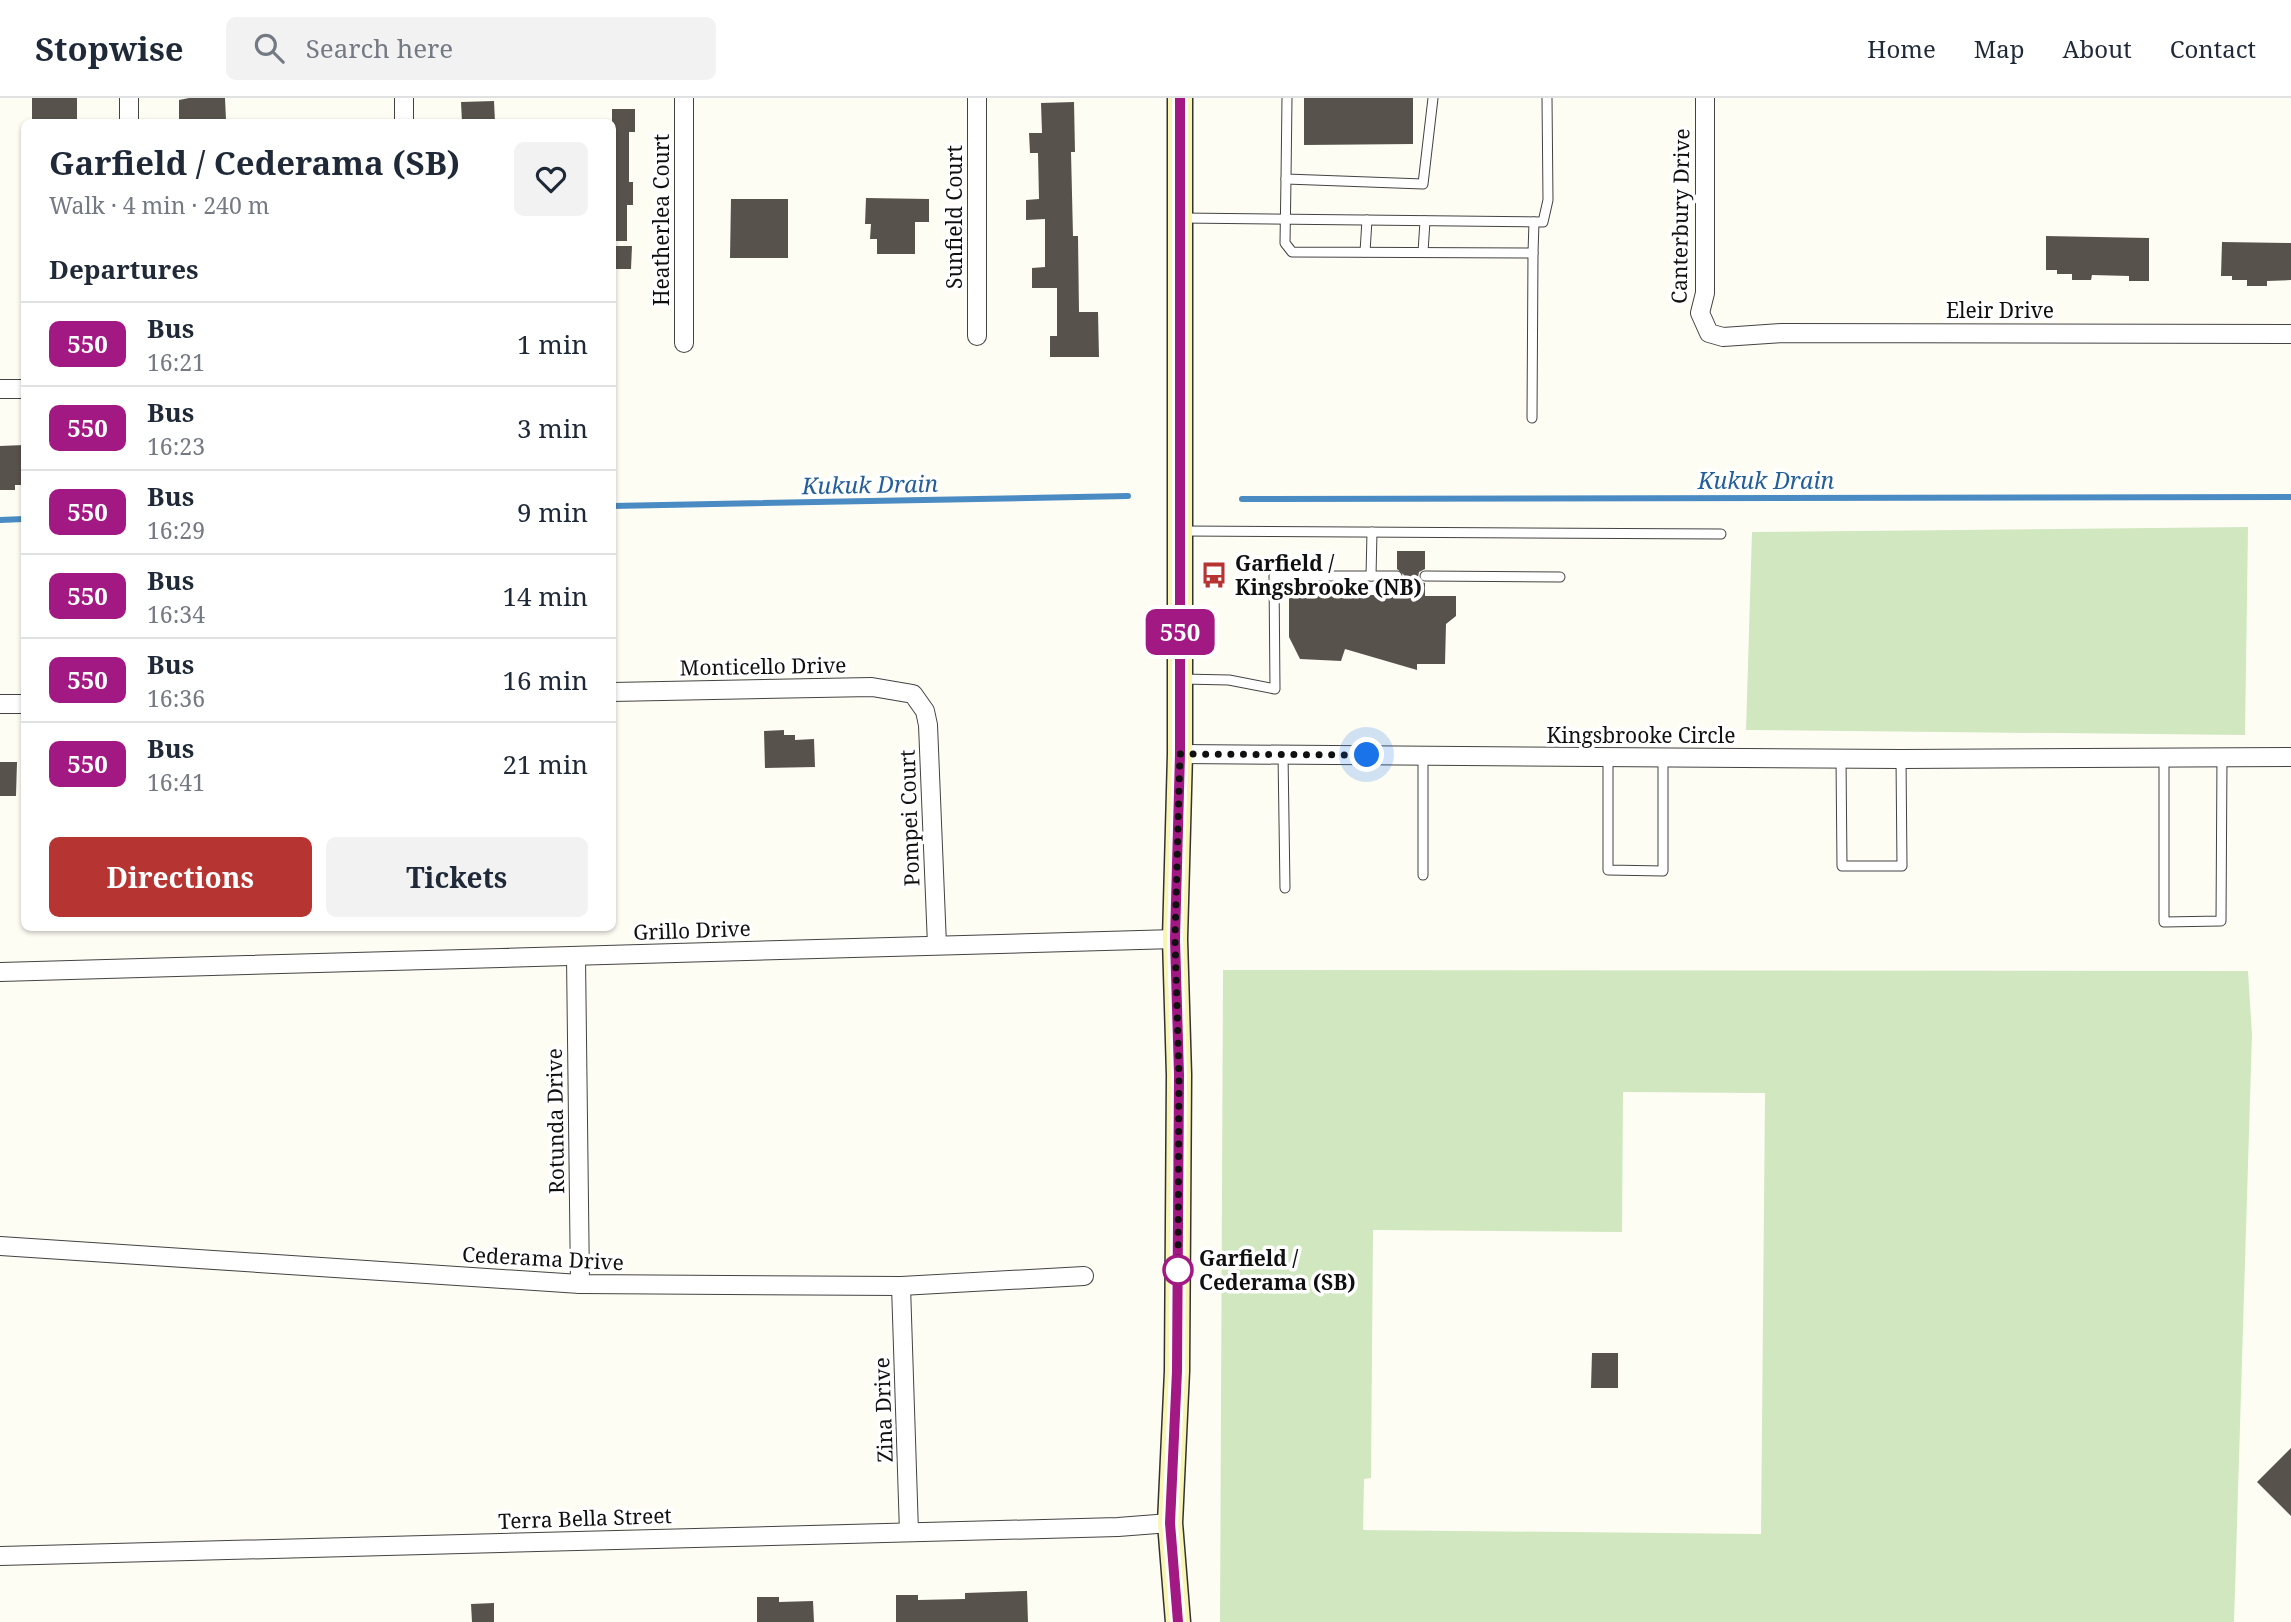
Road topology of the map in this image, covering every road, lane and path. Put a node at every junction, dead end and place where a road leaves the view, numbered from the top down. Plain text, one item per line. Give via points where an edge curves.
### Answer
1 (129, 98) edge
2 (404, 98) edge
3 (684, 98) edge
4 (977, 98) edge
5 (1180, 98) edge
6 (1287, 98) edge
7 (1433, 98) edge
8 (1547, 98) edge
9 (1705, 98) edge
10 (130, 119) edge
11 (404, 119) edge
12 (1286, 179) junction
13 (1180, 218) junction
14 (1285, 220) junction
15 (1367, 220) junction
16 (1425, 221) junction
17 (1534, 222) junction
18 (1365, 252) junction
19 (1423, 253) junction
20 (1533, 253) junction
21 (1709, 333) joint
22 (2291, 334) edge
23 (977, 336) dead end
24 (684, 342) dead end
25 (0, 389) edge
26 (21, 389) edge
27 (1532, 418) dead end
28 (1180, 531) junction
29 (1372, 532) junction
30 (1720, 534) dead end
31 (1371, 576) junction
32 (1397, 576) dead end
33 (1425, 576) dead end
34 (1560, 577) dead end
35 (1180, 679) junction
36 (616, 692) edge
37 (913, 694) joint
38 (0, 704) edge
39 (21, 704) edge
40 (1180, 754) junction
41 (1283, 754) junction
42 (1423, 755) junction
43 (1608, 757) junction
44 (1663, 757) junction
45 (2164, 757) junction
46 (2222, 757) junction
47 (2291, 757) edge
48 (1842, 759) junction
49 (1901, 759) junction
50 (1423, 875) dead end
51 (1285, 888) dead end
52 (1175, 939) junction
53 (937, 945) junction
54 (576, 957) junction
55 (0, 972) edge
56 (0, 1246) edge
57 (1084, 1276) dead end
58 (580, 1284) junction
59 (901, 1286) junction
60 (1170, 1523) junction
61 (909, 1532) junction
62 (0, 1556) edge
63 (1178, 1622) edge

1 - 10 street
2 - 11 street
3 - 24 street, Heatherlea Court
4 - 23 street, Sunfield Court
5 - 13 main road
6 - 12 lane
7 - 12 lane via 1423,184
8 - 17 lane via 1548,200 1543,222
9 - 21 street, Canterbury Drive via 1704,293 1700,313
12 - 14 lane
13 - 14 lane
13 - 28 main road
14 - 15 lane
14 - 18 lane via 1284,243 1292,252
15 - 16 lane
15 - 18 lane
16 - 17 lane
16 - 19 lane
17 - 20 lane
18 - 19 lane
19 - 20 lane
20 - 27 lane
21 - 22 street, Eleir Drive via 1723,337 1782,333
25 - 26 street
28 - 29 lane
28 - 35 main road
29 - 30 lane
29 - 31 lane
31 - 32 lane
31 - 35 lane via 1274,576 1275,689 1229,680
33 - 34 lane
35 - 40 main road
36 - 37 street, Monticello Drive via 872,687
37 - 53 street, Pompei Court via 928,725
38 - 39 street
40 - 41 street, Kingsbrooke Circle
40 - 52 main road
41 - 42 street, Kingsbrooke Circle
41 - 51 lane
42 - 43 street, Kingsbrooke Circle
42 - 50 lane
43 - 44 street, Kingsbrooke Circle
43 - 44 lane via 1608,870 1663,871
44 - 48 street, Kingsbrooke Circle
45 - 46 street, Kingsbrooke Circle
45 - 46 lane via 2164,922 2221,921
45 - 49 street, Kingsbrooke Circle
46 - 47 street, Kingsbrooke Circle
48 - 49 street, Kingsbrooke Circle
48 - 49 lane via 1842,866 1902,866
52 - 53 street, Grillo Drive
52 - 60 main road via 1177,1371
53 - 54 street, Grillo Drive
54 - 55 street, Grillo Drive
54 - 58 street, Rotunda Drive
56 - 58 street, Cederama Drive
57 - 59 street, Cederama Drive
58 - 59 street, Cederama Drive
59 - 61 street, Zina Drive
60 - 61 street, Terra Bella Street
60 - 63 main road
61 - 62 street, Terra Bella Street

